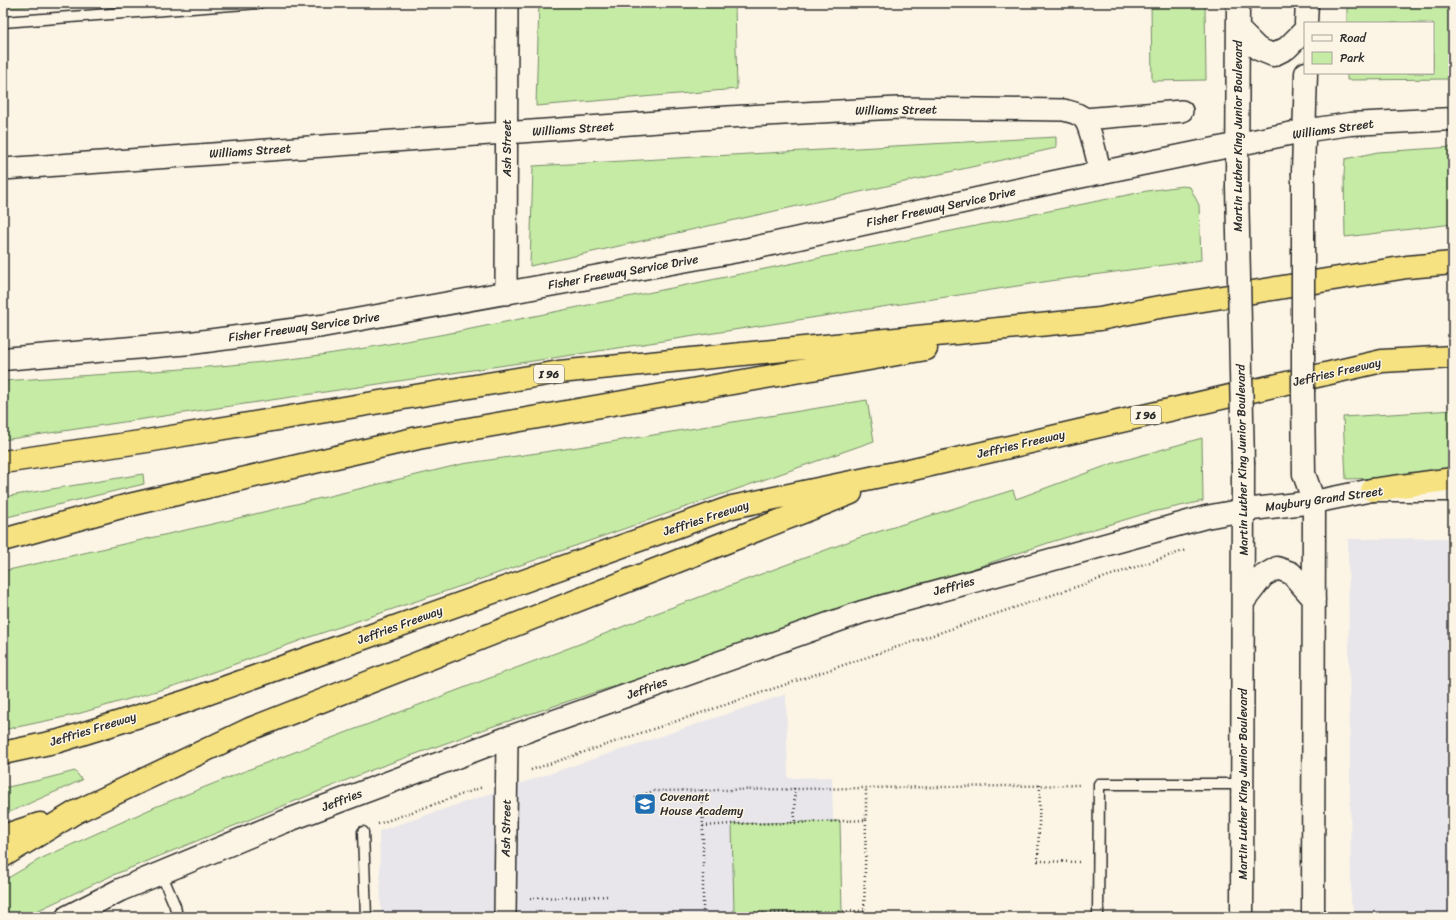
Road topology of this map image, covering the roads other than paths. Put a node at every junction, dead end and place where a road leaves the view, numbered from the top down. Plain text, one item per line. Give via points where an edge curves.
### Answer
1 (260, 3) edge
2 (507, 3) edge
3 (1238, 3) edge
4 (1307, 3) edge
5 (3, 22) edge
6 (1306, 22) edge
7 (1238, 29) junction
8 (1304, 31) edge
9 (1306, 74) edge
10 (1182, 111) dead end
11 (1084, 119) junction
12 (1453, 119) edge
13 (1303, 132) junction
14 (507, 133) junction
15 (1237, 146) junction
16 (3, 169) edge
17 (1101, 173) junction
18 (1453, 263) edge
19 (506, 294) junction
20 (1100, 319) junction
21 (1453, 357) edge
22 (3, 359) edge
23 (3, 462) edge
24 (910, 470) junction
25 (1453, 479) edge
26 (1372, 490) junction
27 (1453, 490) edge
28 (1314, 502) junction
29 (1244, 510) junction
30 (3, 540) edge
31 (1314, 599) junction
32 (1243, 602) junction
33 (507, 738) junction
34 (3, 753) edge
35 (1242, 784) junction
36 (76, 812) junction
37 (363, 832) road end
38 (3, 836) edge
39 (3, 856) edge
40 (160, 873) junction
41 (67, 917) edge
42 (177, 917) edge
43 (366, 917) edge
44 (505, 917) edge
45 (1098, 917) edge
46 (1242, 917) edge
47 (1313, 917) edge

1 - 5 lane
2 - 14 street, Ash Street
3 - 7 street, Martin Luther King Junior Boulevard
4 - 6 street
7 - 8 street via 1258,49 1273,55 1287,48
7 - 15 street, Martin Luther King Junior Boulevard
9 - 13 street
10 - 11 street
11 - 14 street, Williams Street via 1076,113 1064,110 898,108
11 - 17 street
12 - 13 street, Williams Street via 1350,124
13 - 15 street, Williams Street
13 - 28 street, bridge via 1304,474
14 - 16 street, Williams Street
14 - 19 street, Ash Street
15 - 17 street, Fisher Freeway Service Drive
15 - 29 street, Martin Luther King Junior Boulevard, bridge
17 - 19 street, Fisher Freeway Service Drive via 749,249
18 - 20 highway, I 96 via 1399,268
19 - 22 street, Fisher Freeway Service Drive via 322,326 191,343
20 - 23 highway, I 96 via 559,372 147,441
20 - 30 highway via 418,438 125,506
21 - 24 highway, Jeffries Freeway / I 96 via 1382,361
24 - 34 highway, Jeffries Freeway / I 96 via 732,508 184,702 59,741
24 - 36 highway via 250,729
25 - 26 highway
26 - 27 street, Maybury Grand Street
26 - 28 street, Maybury Grand Street
28 - 29 street, Maybury Grand Street
28 - 31 street
29 - 32 street, Martin Luther King Junior Boulevard
29 - 33 street, Jeffries via 1206,517 862,612
31 - 32 street via 1291,573 1277,568 1263,576
31 - 47 street
32 - 35 street, Martin Luther King Junior Boulevard
33 - 40 street, Jeffries via 281,823
33 - 44 street, Ash Street
35 - 45 lane via 1099,784
35 - 46 street, Martin Luther King Junior Boulevard
36 - 38 highway
36 - 39 highway
37 - 43 lane
40 - 41 street, Jeffries
40 - 42 lane via 175,906

